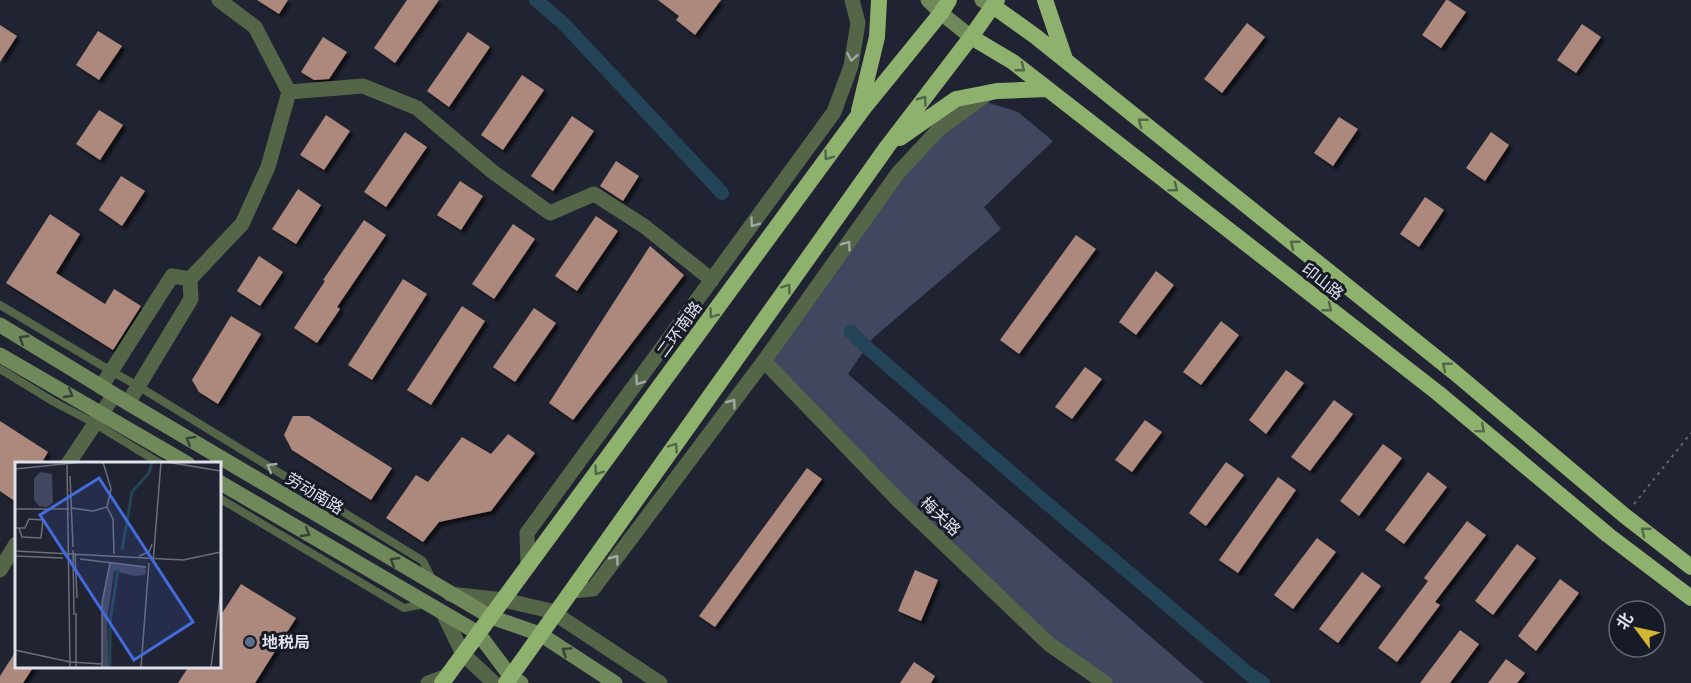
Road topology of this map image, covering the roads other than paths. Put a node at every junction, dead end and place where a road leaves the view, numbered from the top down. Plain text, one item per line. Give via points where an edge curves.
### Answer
1 (219, 0) edge
2 (852, 0) edge
3 (879, 0) edge
4 (928, 0) edge
5 (1045, 0) edge
6 (991, 2) edge
7 (945, 7) edge
8 (971, 37) junction
9 (1065, 60) junction
10 (1047, 88) junction
11 (289, 92) junction
12 (990, 92) junction
13 (858, 116) junction
14 (887, 147) junction
15 (190, 279) junction
16 (712, 280) junction
17 (0, 305) edge
18 (0, 325) edge
19 (0, 355) edge
20 (764, 361) junction
21 (0, 369) edge
22 (111, 371) junction
23 (138, 386) junction
24 (107, 391) junction
25 (128, 403) junction
26 (97, 418) junction
27 (69, 462) edge
28 (158, 462) edge
29 (184, 462) edge
30 (220, 483) edge
31 (220, 499) edge
32 (15, 546) edge
33 (528, 566) junction
34 (1691, 567) edge
35 (0, 570) edge
36 (435, 585) junction
37 (572, 591) junction
38 (450, 594) junction
39 (1691, 598) edge
40 (504, 600) junction
41 (428, 604) junction
42 (443, 613) junction
43 (555, 613) junction
44 (490, 618) junction
45 (478, 633) junction
46 (540, 634) junction
47 (463, 654) junction
48 (445, 680) edge
49 (513, 681) edge
50 (428, 683) edge
51 (494, 683) edge
52 (615, 683) edge
53 (660, 683) edge
54 (1105, 683) edge

1 - 11 street via 255,27
2 -> 16 street via 858,23 851,66 834,112
3 - 13 highway via 877,37
4 - 7 main road, 印山路
5 - 9 highway
6 - 8 highway
6 - 9 highway, 印山路
7 - 8 main road, 印山路
7 - 13 highway, 二环南路
8 -> 10 highway, 印山路
14 -> 8 highway
34 -> 9 highway, 印山路
10 - 12 highway
10 -> 39 highway, 印山路 via 1438,393 1608,535
11 - 15 street via 268,168 242,224
11 - 16 street via 363,87 417,108 493,172 550,213 594,194 644,226
12 - 14 highway via 956,99
20 -> 12 street via 898,173 939,129
13 -> 33 highway, 二环南路
37 -> 14 highway
15 - 22 street via 172,276
15 - 23 street via 191,299
16 -> 33 street via 527,533
17 - 22 lane
24 -> 18 main road, 劳动南路
19 -> 26 main road
37 -> 20 street via 593,589
20 - 54 street, 梅关路 via 898,500 1049,644
21 - 26 lane via 54,402
22 - 23 lane
22 - 24 street
23 - 25 street
36 -> 23 lane via 423,561
24 - 25 main road, 劳动南路
24 - 26 street
36 -> 25 main road, 劳动南路
26 - 27 street
26 - 28 lane
26 - 29 main road
30 -> 41 main road
31 - 41 lane via 404,608
32 - 35 street
33 - 40 highway, 二环南路
36 - 38 main road, 劳动南路
37 - 43 highway
38 - 40 street
38 - 44 main road, 劳动南路
40 - 43 street
40 - 44 highway, 二环南路
41 - 42 main road
42 - 45 main road
42 - 47 street
43 - 46 highway
43 - 53 street
44 - 45 highway, 二环南路
44 - 46 main road, 劳动南路
45 - 47 highway, 二环南路
45 - 49 main road
46 - 49 highway
52 -> 46 main road, 劳动南路
47 - 48 highway, 二环南路
47 - 51 street
48 - 50 street

